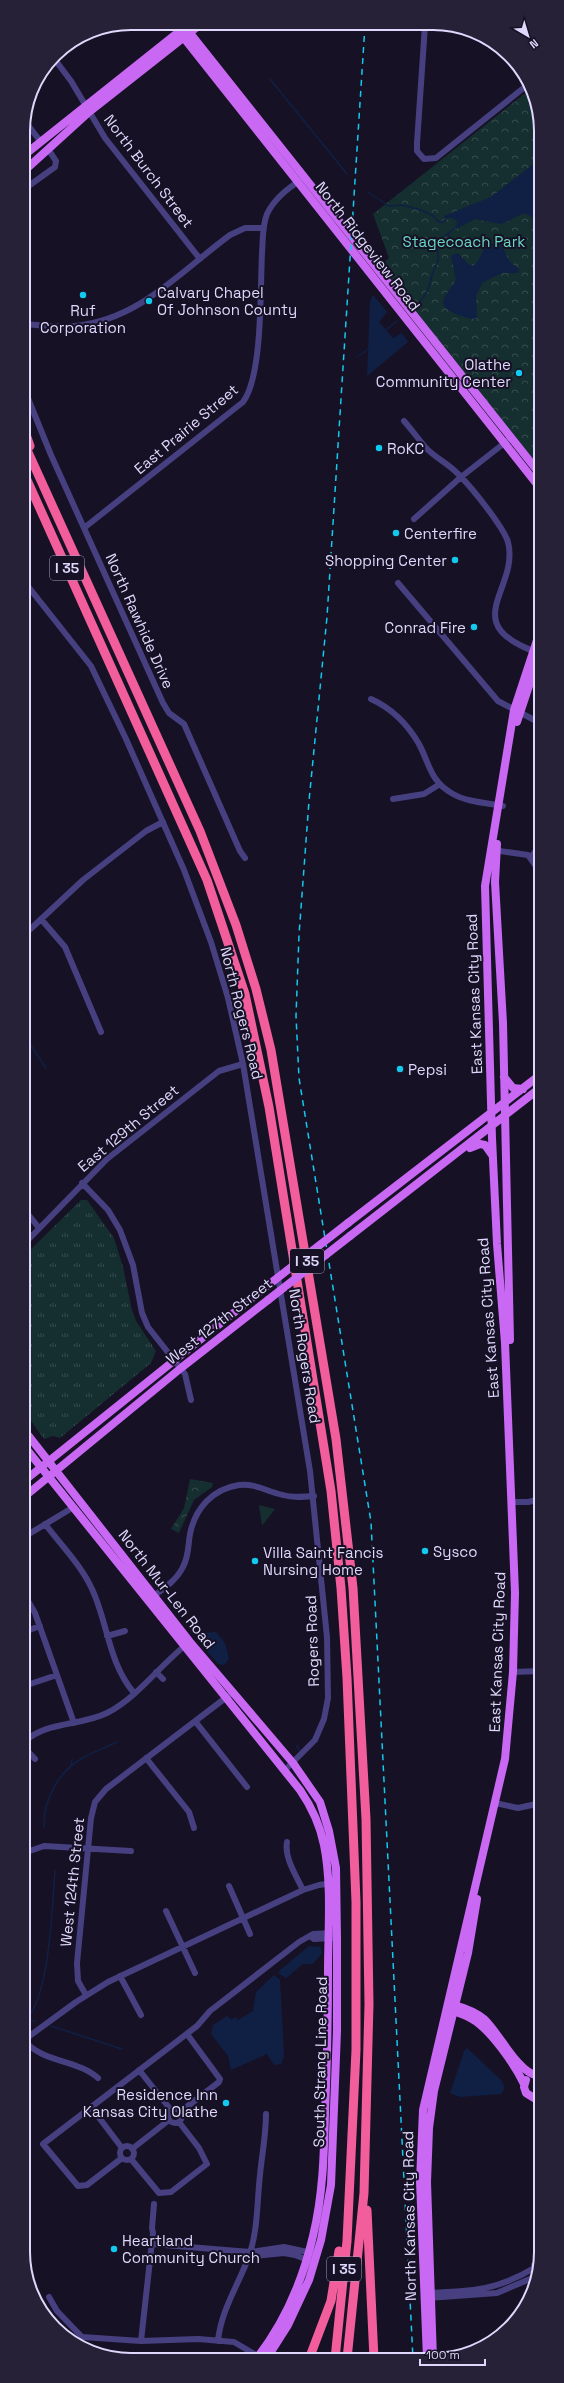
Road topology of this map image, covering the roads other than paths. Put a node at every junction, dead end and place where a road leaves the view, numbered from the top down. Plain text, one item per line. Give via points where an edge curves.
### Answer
1 (185, 30) edge
2 (425, 30) edge
3 (57, 63) edge
4 (524, 87) edge
5 (87, 109) junction
6 (63, 124) junction
7 (30, 128) edge
8 (40, 142) junction
9 (48, 149) junction
10 (30, 150) edge
11 (30, 161) edge
12 (30, 165) edge
13 (301, 179) junction
14 (30, 185) edge
15 (264, 228) junction
16 (200, 259) junction
17 (30, 324) edge
18 (30, 403) edge
19 (404, 421) dead end
20 (511, 438) junction
21 (504, 443) junction
22 (30, 447) edge
23 (30, 456) edge
24 (534, 467) edge
25 (461, 477) junction
26 (534, 480) edge
27 (42, 482) junction
28 (30, 485) edge
29 (30, 487) edge
30 (32, 489) junction
31 (414, 519) dead end
32 (84, 528) junction
33 (398, 583) dead end
34 (30, 589) edge
35 (534, 650) edge
36 (534, 663) edge
37 (371, 699) dead end
38 (517, 711) junction
39 (534, 720) edge
40 (440, 784) junction
41 (393, 799) dead end
42 (501, 806) junction
43 (163, 822) junction
44 (494, 850) junction
45 (534, 853) edge
46 (530, 857) junction
47 (245, 858) dead end
48 (534, 863) edge
49 (41, 919) junction
50 (30, 930) edge
51 (101, 1032) dead end
52 (243, 1064) junction
53 (504, 1077) junction
54 (534, 1080) edge
55 (523, 1088) junction
56 (534, 1093) edge
57 (505, 1103) junction
58 (492, 1114) junction
59 (505, 1116) junction
60 (492, 1127) junction
61 (455, 1156) junction
62 (493, 1156) junction
63 (82, 1183) junction
64 (30, 1217) edge
65 (39, 1228) junction
66 (30, 1238) edge
67 (173, 1359) junction
68 (181, 1368) junction
69 (191, 1400) dead end
70 (30, 1438) edge
71 (30, 1454) edge
72 (48, 1461) junction
73 (40, 1468) junction
74 (56, 1471) junction
75 (30, 1476) edge
76 (48, 1477) junction
77 (30, 1492) edge
78 (314, 1496) junction
79 (534, 1500) edge
80 (514, 1503) junction
81 (72, 1508) junction
82 (45, 1524) junction
83 (30, 1533) edge
84 (151, 1598) junction
85 (30, 1606) edge
86 (40, 1626) junction
87 (30, 1630) edge
88 (125, 1631) dead end
89 (107, 1636) junction
90 (187, 1644) junction
91 (534, 1671) edge
92 (156, 1672) junction
93 (515, 1672) junction
94 (57, 1675) junction
95 (163, 1679) dead end
96 (30, 1684) edge
97 (134, 1692) junction
98 (229, 1695) junction
99 (195, 1721) junction
100 (74, 1723) junction
101 (30, 1738) edge
102 (30, 1754) edge
103 (146, 1758) junction
104 (35, 1759) dead end
105 (293, 1763) junction
106 (285, 1770) junction
107 (247, 1787) dead end
108 (497, 1804) junction
109 (534, 1805) edge
110 (194, 1828) dead end
111 (287, 1842) dead end
112 (88, 1848) junction
113 (30, 1851) edge
114 (131, 1851) dead end
115 (332, 1883) junction
116 (229, 1886) dead end
117 (303, 1890) junction
118 (166, 1911) dead end
119 (244, 1918) junction
120 (250, 1934) dead end
121 (332, 1935) junction
122 (183, 1946) junction
123 (195, 1973) dead end
124 (120, 1976) junction
125 (86, 1995) junction
126 (450, 2007) junction
127 (141, 2015) dead end
128 (187, 2034) junction
129 (30, 2036) edge
130 (30, 2045) edge
131 (139, 2070) junction
132 (534, 2074) edge
133 (534, 2076) edge
134 (98, 2078) dead end
135 (524, 2084) junction
136 (534, 2097) edge
137 (91, 2107) junction
138 (171, 2110) junction
139 (180, 2112) junction
140 (266, 2114) dead end
141 (169, 2120) junction
142 (179, 2122) junction
143 (122, 2148) junction
144 (132, 2149) junction
145 (122, 2158) junction
146 (131, 2159) junction
147 (351, 2178) junction
148 (364, 2193) junction
149 (154, 2204) dead end
150 (152, 2244) junction
151 (250, 2252) junction
152 (312, 2257) junction
153 (532, 2269) edge
154 (531, 2278) edge
155 (427, 2296) junction
156 (49, 2297) dead end
157 (140, 2341) junction
158 (218, 2341) junction
159 (251, 2353) edge
160 (262, 2353) edge
161 (270, 2353) edge
162 (310, 2353) edge
163 (336, 2353) edge
164 (348, 2353) edge
165 (374, 2353) edge
166 (427, 2353) edge
167 (432, 2353) edge

1 - 5 main road
1 - 13 main road, North Ridgeview Road
2 - 4 street via 416,143 417,151 424,159 436,158
3 - 5 street, North Burch Street
5 - 6 main road
5 - 9 main road
5 - 16 street, North Burch Street via 105,138
6 - 8 main road
6 - 9 main road via 48,143
7 - 8 street
8 - 10 main road
8 - 11 main road via 37,153
9 - 12 main road
9 - 14 street via 56,161 55,167
13 - 15 street, East Prairie Street via 277,199 268,212
13 - 20 main road, North Ridgeview Road
13 - 21 main road, North Ridgeview Road via 364,267 408,318
15 - 16 street via 245,228 236,232
15 - 32 street, East Prairie Street via 257,349 250,393 243,402
16 - 17 street via 141,305 107,320 75,326
18 - 32 street, North Rawhide Drive
19 - 25 street via 428,449
20 - 21 street
20 - 24 main road, North Ridgeview Road
21 - 25 street
21 - 26 main road, North Ridgeview Road
22 - 27 highway
23 - 27 highway, I 35
25 - 31 street
25 - 35 street via 499,525 508,542 508,566 494,605 497,623 510,639
27 - 148 highway, I 35 via 211,857 248,963 277,1080 336,1439 353,1588 369,1907 369,2031
28 - 30 highway, I 35
29 - 30 highway
30 - 147 highway, I 35 via 209,885 238,972 264,1077 324,1442 341,1588 357,1925
32 - 47 street, North Rawhide Drive via 163,703 169,713 184,724
33 - 38 street via 498,701
34 - 43 street, North Rogers Road via 97,677
36 - 38 main road, East Kansas City Road
37 - 40 street via 386,707 400,720 419,745 429,769
38 - 39 street
38 - 42 main road, East Kansas City Road
40 - 41 street via 418,796
40 - 42 street via 459,797
42 - 44 main road, East Kansas City Road
43 - 49 street via 146,831 83,880
43 - 52 street, North Rogers Road via 211,942 228,998
44 - 46 street
44 - 53 main road, East Kansas City Road
44 - 58 main road, East Kansas City Road via 485,886
45 - 46 street
46 - 48 street
49 - 50 street
49 - 51 street via 65,947
52 - 63 street, East 129th Street via 219,1071 107,1159
52 - 78 street, North Rogers Road
53 - 55 main road via 514,1088
53 - 57 main road, East Kansas City Road
54 - 55 main road, West 127th Street
55 - 57 main road, West 127th Street
56 - 59 main road, West 127th Street
57 - 58 main road, West 127th Street
57 - 59 main road, East Kansas City Road
58 - 60 main road, East Kansas City Road
58 - 67 main road, West 127th Street, bridge
59 - 60 main road, West 127th Street
59 - 80 main road, East Kansas City Road
60 - 61 main road, West 127th Street
60 - 62 main road, East Kansas City Road
61 - 62 main road via 480,1144 486,1145
61 - 68 main road, West 127th Street, bridge
62 - 80 main road, East Kansas City Road
63 - 65 street, East 129th Street
63 - 67 street via 108,1210 120,1230 132,1264 142,1313 148,1327
64 - 65 street
65 - 66 street, East 129th Street
67 - 68 street
67 - 72 main road, West 127th Street
68 - 69 street via 188,1379
68 - 74 main road, West 127th Street
70 - 72 main road, North Mur-Len Road
71 - 73 main road, North Mur-Len Road
72 - 73 main road, West 127th Street
72 - 74 main road, North Mur-Len Road
73 - 75 main road, West 127th Street
73 - 76 main road, North Mur-Len Road
74 - 76 main road, West 127th Street
74 - 84 main road, North Mur-Len Road
76 - 77 main road, West 127th Street
76 - 81 main road, North Mur-Len Road
78 - 84 street via 291,1497 256,1486 239,1485 221,1490 199,1510 192,1524 189,1551 183,1567 175,1579
78 - 105 street, Rogers Road via 327,1637 327,1705 322,1726 315,1740
79 - 80 street
80 - 93 main road, East Kansas City Road
81 - 82 street
81 - 84 main road, North Mur-Len Road
82 - 83 street
82 - 89 street via 85,1576
84 - 90 main road, North Mur-Len Road
85 - 86 street
86 - 87 street
86 - 94 street
88 - 89 street
89 - 97 street via 117,1669
90 - 92 street
90 - 98 main road, North Mur-Len Road
91 - 93 street
92 - 95 street
92 - 97 street
93 - 108 main road, East Kansas City Road via 508,1743
94 - 96 street
94 - 100 street
97 - 100 street via 106,1713
98 - 99 street, West 124th Street
98 - 105 main road, North Mur-Len Road
98 - 106 main road, North Mur-Len Road
99 - 103 street, West 124th Street
99 - 107 street
100 - 101 street via 39,1732
102 - 104 street
103 - 110 street via 189,1812
103 - 112 street, West 124th Street via 98,1797 92,1812
105 - 106 street, Rogers Road
105 - 115 main road, South Strang Line Road via 316,1795 326,1819 333,1849
106 - 115 main road, South Strang Line Road via 306,1800 316,1821
108 - 109 street via 518,1808
108 - 126 main road, East Kansas City Road
111 - 117 street via 289,1859
112 - 113 street via 44,1846
112 - 114 street
112 - 125 street, West 124th Street via 77,1963 78,1981
115 - 117 street
115 - 121 main road, South Strang Line Road
116 - 119 street
117 - 119 street
118 - 122 street
119 - 120 street
119 - 122 street
121 - 128 street via 310,1936 299,1942 210,2011
121 - 152 main road, South Strang Line Road via 324,2149
122 - 123 street
122 - 124 street
124 - 125 street
124 - 127 street
125 - 129 street
126 - 132 main road via 484,2018 524,2069
126 - 135 main road via 485,2029 519,2073
126 - 155 main road, North Kansas City Road via 428,2128
128 - 131 street
128 - 139 street via 220,2079
130 - 134 street via 38,2052 83,2068
131 - 137 street
131 - 138 street
133 - 135 main road via 530,2076
135 - 136 main road via 526,2094
137 - 143 street
137 - 145 street via 43,2144 78,2186 87,2185
138 - 139 street via 177,2109
138 - 141 street
139 - 142 street via 182,2116
140 - 151 street via 256,2226
141 - 142 street
141 - 144 street
142 - 146 street via 199,2148 207,2164 171,2192 159,2193
143 - 144 street via 126,2146
143 - 145 street
144 - 146 street via 134,2154
145 - 146 street
147 - 162 highway via 346,2186 334,2287
147 - 163 highway, I 35
148 - 164 highway, I 35
148 - 165 highway via 367,2200
149 - 150 street
150 - 151 street
150 - 157 street
151 - 152 street via 284,2247
151 - 158 street via 222,2316
152 - 160 main road, South Strang Line Road
152 - 161 main road, South Strang Line Road via 294,2314
153 - 155 street via 495,2286
154 - 155 street via 497,2293
155 - 166 main road, North Kansas City Road
155 - 167 main road, North Kansas City Road
156 - 157 street via 57,2311 82,2337
157 - 158 street
158 - 159 street via 234,2342

